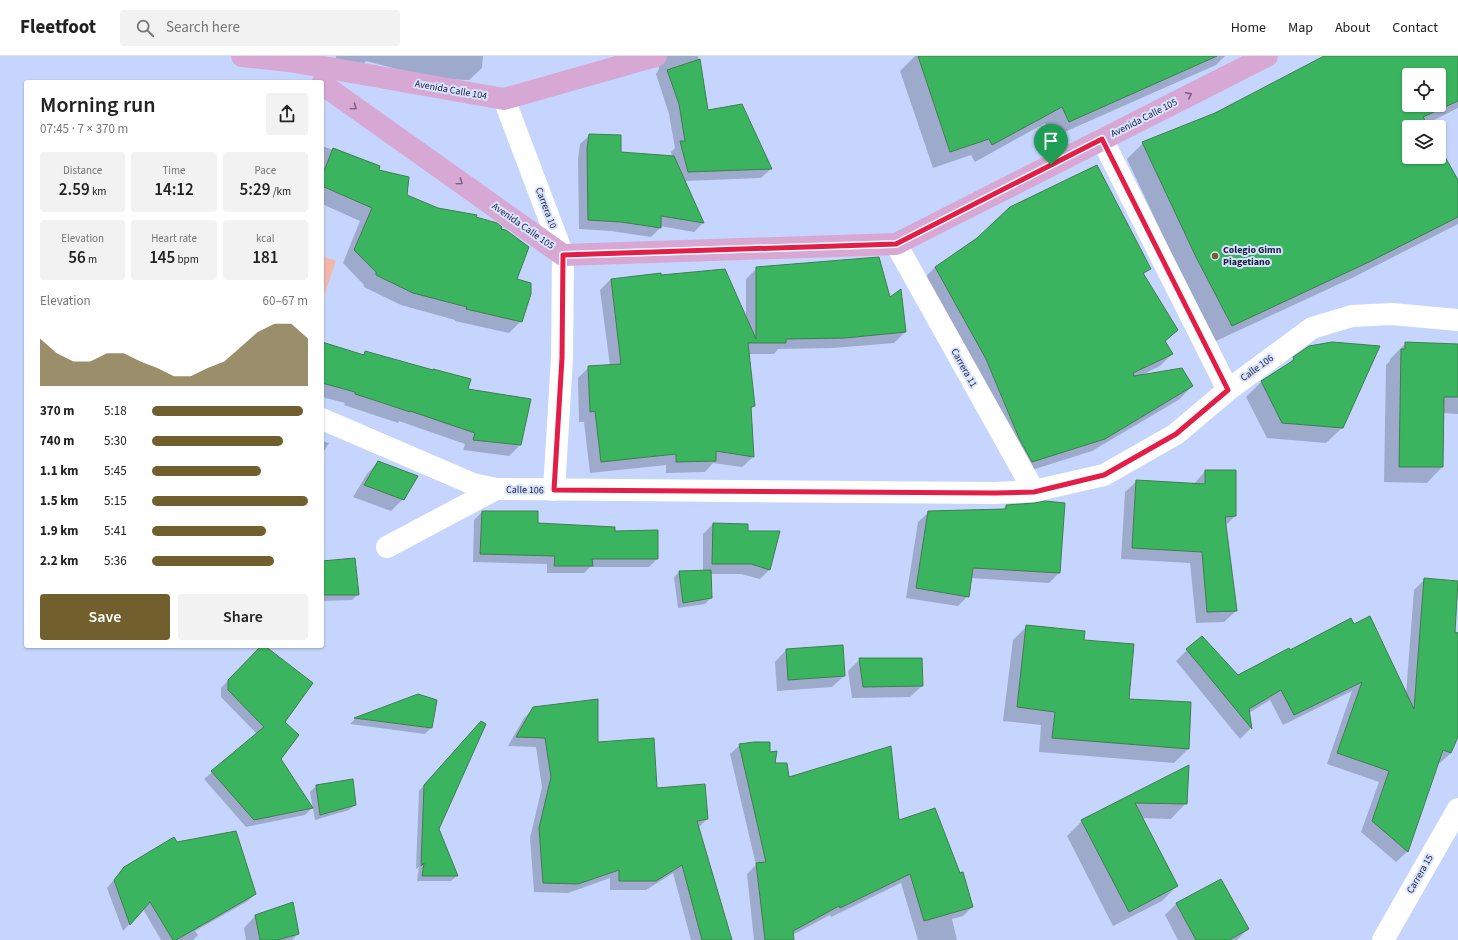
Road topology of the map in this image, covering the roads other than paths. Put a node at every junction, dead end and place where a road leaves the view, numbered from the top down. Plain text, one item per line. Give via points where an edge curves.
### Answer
1 (242, 56) edge
2 (656, 56) edge
3 (1267, 56) edge
4 (289, 60) junction
5 (316, 80) edge
6 (324, 85) edge
7 (504, 99) junction
8 (1102, 139) junction
9 (896, 244) junction
10 (563, 255) junction
11 (1458, 320) edge
12 (1228, 390) junction
13 (324, 420) edge
14 (496, 489) junction
15 (554, 490) junction
16 (1034, 492) junction
17 (387, 547) dead end
18 (1458, 809) edge
19 (1383, 940) edge

1 - 4 main road, Avenida Calle 104
2 - 7 main road, Avenida Calle 104
8 -> 3 main road, Avenida Calle 105
4 - 5 main road
4 - 7 main road, Avenida Calle 104
6 -> 10 main road, Avenida Calle 105
7 - 10 street, Carrera 10
8 - 9 main road, Avenida Calle 105
8 - 12 street
9 - 10 main road, Avenida Calle 105
9 - 16 street, Carrera 11
10 - 15 street, Carrera 10 via 562,358
11 - 12 street, Calle 106 via 1392,314 1352,316 1312,328
12 - 16 street, Calle 106 via 1176,434 1104,475
13 - 14 street, Calle 106 via 474,484
14 - 15 street, Calle 106
14 - 17 street
15 - 16 street, Calle 106
18 - 19 street, Carrera 15

